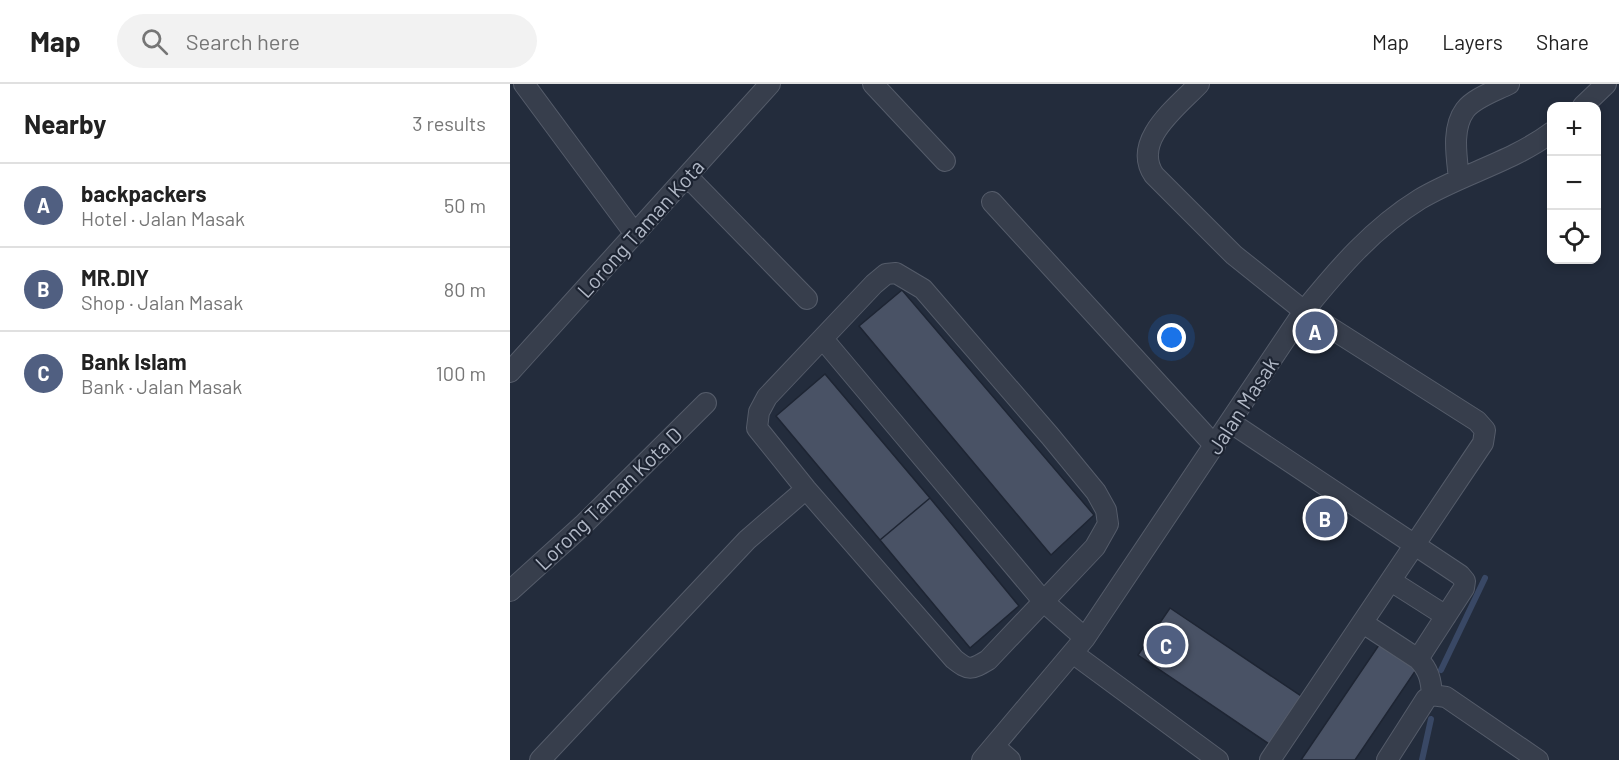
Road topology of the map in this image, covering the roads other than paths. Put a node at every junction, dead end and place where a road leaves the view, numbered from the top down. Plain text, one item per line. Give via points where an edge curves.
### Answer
1 (524, 84) edge
2 (770, 84) edge
3 (873, 84) edge
4 (1199, 84) edge
5 (1509, 84) edge
6 (1606, 84) edge
7 (1612, 84) edge
8 (1619, 92) edge
9 (1587, 102) edge
10 (1547, 135) edge
11 (945, 161) dead end
12 (687, 176) junction
13 (1459, 179) junction
14 (992, 202) dead end
15 (635, 234) junction
16 (807, 298) dead end
17 (1304, 311) junction
18 (823, 339) junction
19 (510, 372) edge
20 (706, 403) dead end
21 (1230, 422) junction
22 (1215, 446) junction
23 (806, 489) junction
24 (1416, 544) junction
25 (1391, 581) junction
26 (510, 591) edge
27 (1044, 602) junction
28 (1446, 616) junction
29 (1363, 623) junction
30 (1080, 646) junction
31 (1418, 659) junction
32 (1432, 695) junction
33 (988, 753) edge
34 (543, 759) edge
35 (1010, 760) edge
36 (1218, 760) edge
37 (1270, 760) edge
38 (1387, 760) edge
39 (1538, 760) edge

1 - 15 street
2 - 12 street, Lorong Taman Kota
3 - 11 street
4 - 17 street via 1153,134 1147,165 1234,255
5 - 13 street via 1465,110 1457,130
6 - 9 street
7 - 8 street
10 - 13 street, Jalan Masak
12 - 15 street, Lorong Taman Kota
12 - 16 street
13 - 17 street, Jalan Masak via 1419,199 1367,239
14 - 22 street
15 - 19 street, Lorong Taman Kota
17 - 21 street, Jalan Masak
17 - 24 street via 1478,421 1485,430 1483,443
18 - 23 street via 766,398 756,419 763,438
18 - 27 street
18 - 27 street via 874,284 886,274 896,273 923,289 1050,436 1096,492 1106,510 1108,524 1095,547
20 - 26 street, Lorong Taman Kota D
21 - 22 street, Jalan Masak
21 - 24 street
22 - 30 street, Jalan Masak
23 - 27 street via 965,668 974,669 987,660
23 - 34 street via 747,540
24 - 25 street
24 - 28 street via 1465,581
25 - 28 street
25 - 29 street
27 - 30 street
28 - 31 street
29 - 31 street
29 - 37 street
30 - 33 street, Jalan Masak
30 - 36 street
31 - 32 street via 1430,675
32 - 38 street via 1420,707
32 - 39 street via 1446,697
33 - 35 street, Jalan Masak

